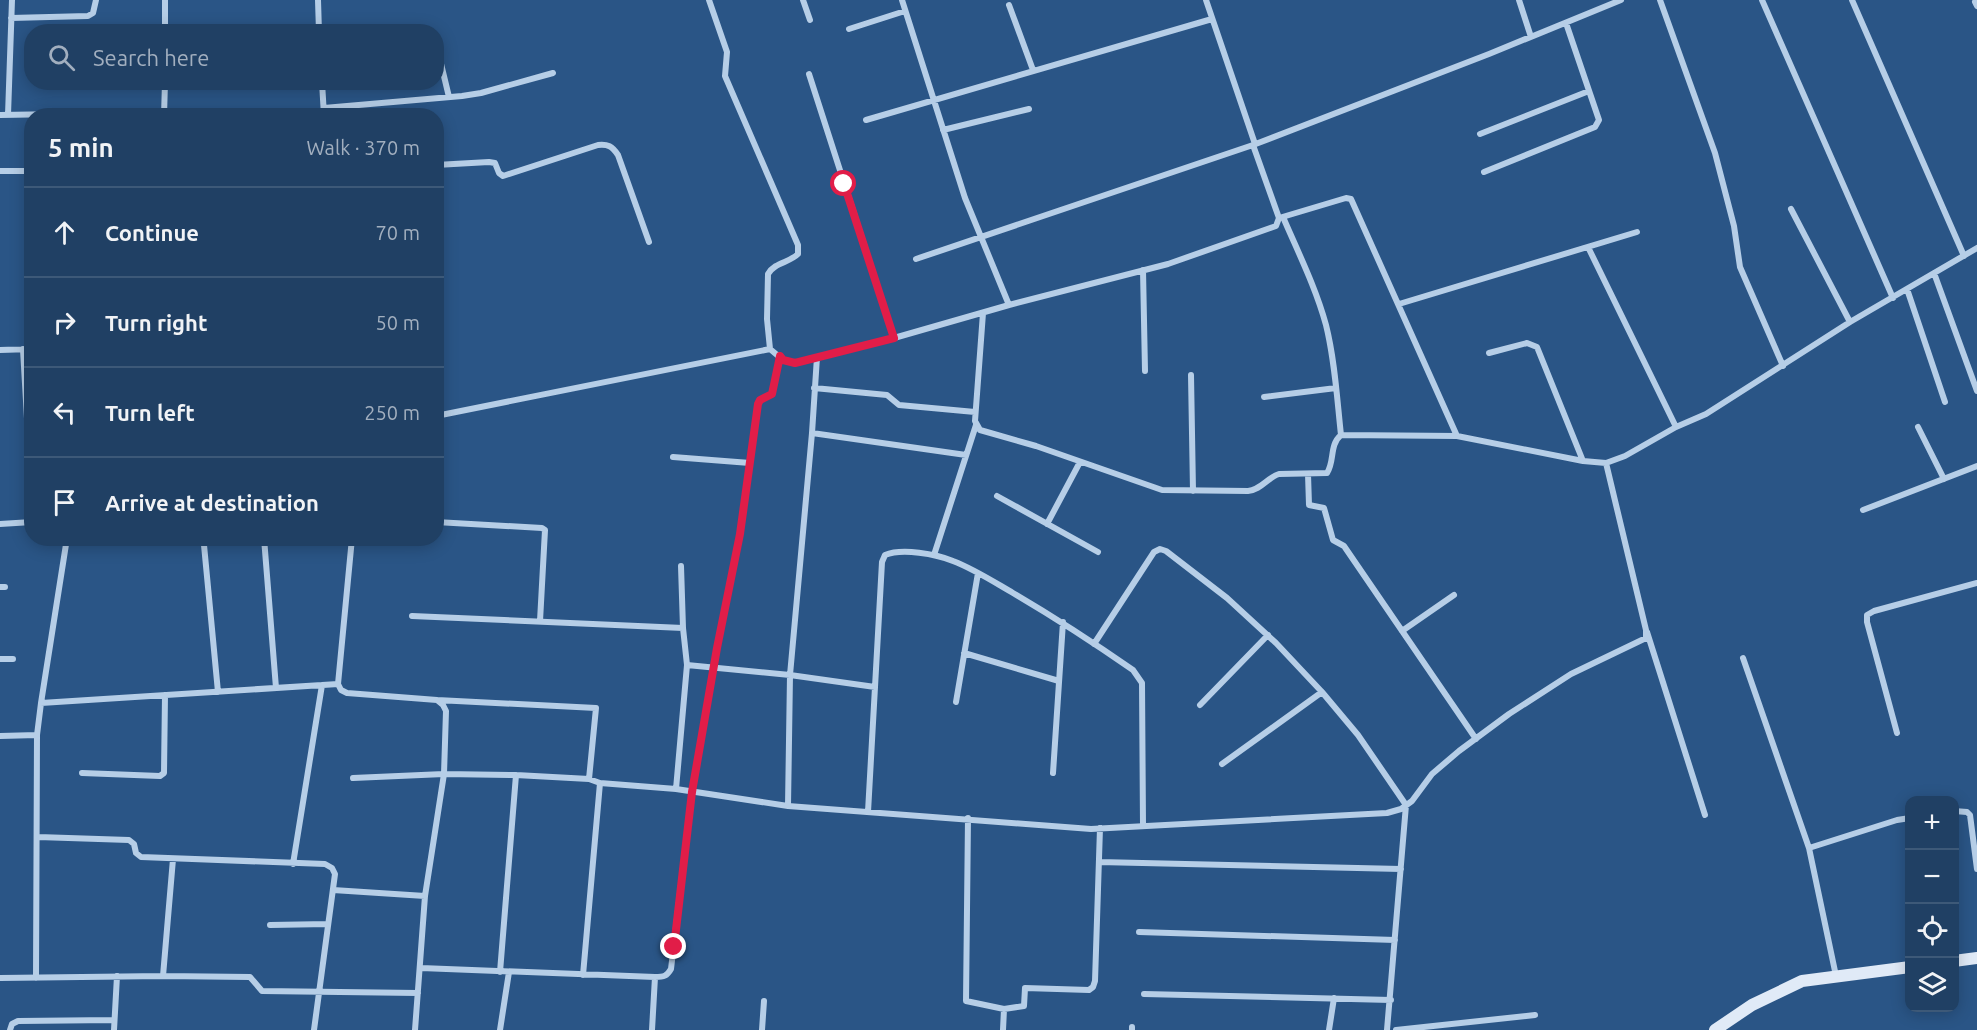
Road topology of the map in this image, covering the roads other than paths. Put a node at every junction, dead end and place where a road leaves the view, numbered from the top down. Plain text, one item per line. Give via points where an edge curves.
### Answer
1 (12, 0) edge
2 (96, 0) edge
3 (165, 0) edge
4 (318, 0) edge
5 (709, 0) edge
6 (802, 0) edge
7 (902, 0) edge
8 (1206, 0) edge
9 (1519, 0) edge
10 (1621, 0) edge
11 (1660, 0) edge
12 (1762, 0) edge
13 (1852, 0) edge
14 (1009, 5) dead end
15 (905, 11) junction
16 (11, 18) junction
17 (1212, 19) junction
18 (810, 20) dead end
19 (1566, 23) junction
20 (165, 24) edge
21 (319, 24) edge
22 (849, 29) dead end
23 (1531, 37) junction
24 (1033, 70) junction
25 (553, 73) dead end
26 (809, 74) dead end
27 (444, 76) edge
28 (165, 90) edge
29 (323, 90) edge
30 (1589, 91) junction
31 (449, 97) junction
32 (933, 99) junction
33 (164, 108) edge
34 (324, 108) joint
35 (1029, 109) dead end
36 (0, 115) edge
37 (8, 115) junction
38 (24, 115) edge
39 (866, 120) dead end
40 (943, 130) junction
41 (1480, 134) dead end
42 (1254, 144) junction
43 (444, 165) edge
44 (0, 171) edge
45 (24, 171) edge
46 (1484, 172) dead end
47 (1791, 209) dead end
48 (1281, 217) junction
49 (1637, 232) dead end
50 (982, 237) junction
51 (649, 242) dead end
52 (1588, 247) junction
53 (1977, 248) edge
54 (1964, 256) junction
55 (916, 259) dead end
56 (1143, 270) junction
57 (1934, 273) junction
58 (1907, 289) junction
59 (1893, 298) junction
60 (1399, 304) junction
61 (1009, 305) junction
62 (983, 312) junction
63 (1850, 322) junction
64 (894, 338) junction
65 (23, 349) joint
66 (770, 349) junction
67 (0, 350) edge
68 (1489, 353) dead end
69 (780, 356) junction
70 (817, 357) junction
71 (24, 362) edge
72 (1783, 366) junction
73 (1145, 371) dead end
74 (1191, 375) dead end
75 (814, 388) junction
76 (1336, 388) junction
77 (1977, 391) edge
78 (1264, 397) dead end
79 (1945, 402) dead end
80 (975, 412) junction
81 (444, 414) edge
82 (976, 425) junction
83 (1676, 427) junction
84 (1918, 427) dead end
85 (812, 433) junction
86 (1341, 435) junction
87 (1456, 436) junction
88 (966, 455) junction
89 (673, 457) dead end
90 (1583, 461) junction
91 (1080, 462) junction
92 (750, 463) junction
93 (1606, 463) junction
94 (1977, 466) edge
95 (1308, 474) junction
96 (1944, 479) junction
97 (1193, 491) junction
98 (997, 496) dead end
99 (1863, 510) dead end
100 (24, 522) edge
101 (444, 522) edge
102 (0, 524) edge
103 (1047, 524) junction
104 (66, 546) edge
105 (204, 546) edge
106 (265, 546) edge
107 (351, 546) edge
108 (1098, 552) dead end
109 (934, 555) junction
110 (681, 566) dead end
111 (978, 573) junction
112 (1977, 583) edge
113 (1454, 595) dead end
114 (412, 616) dead end
115 (540, 621) junction
116 (1063, 622) junction
117 (683, 627) junction
118 (1646, 630) junction
119 (1402, 631) junction
120 (1268, 635) junction
121 (1094, 644) junction
122 (964, 653) junction
123 (1743, 658) dead end
124 (0, 659) edge
125 (13, 659) dead end
126 (687, 665) junction
127 (715, 667) junction
128 (790, 675) junction
129 (1059, 681) junction
130 (338, 684) junction
131 (322, 685) junction
132 (875, 687) junction
133 (276, 688) junction
134 (218, 692) junction
135 (1322, 692) junction
136 (165, 695) junction
137 (437, 700) junction
138 (956, 702) dead end
139 (42, 703) junction
140 (1200, 705) dead end
141 (1897, 734) dead end
142 (38, 735) junction
143 (0, 736) edge
144 (1476, 739) junction
145 (1222, 764) dead end
146 (82, 773) dead end
147 (1053, 773) dead end
148 (444, 774) junction
149 (516, 775) junction
150 (353, 778) dead end
151 (589, 779) junction
152 (600, 783) junction
153 (676, 789) junction
154 (692, 792) junction
155 (788, 806) junction
156 (1406, 806) junction
157 (1959, 811) edge
158 (868, 812) junction
159 (1705, 814) dead end
160 (968, 818) junction
161 (1905, 819) edge
162 (1143, 825) junction
163 (1100, 828) junction
164 (38, 837) junction
165 (1809, 848) junction
166 (172, 859) junction
167 (1099, 862) junction
168 (293, 864) junction
169 (1401, 869) junction
170 (1977, 869) edge
171 (333, 890) junction
172 (425, 896) junction
173 (328, 924) junction
174 (270, 925) dead end
175 (1139, 933) dead end
176 (1395, 940) junction
177 (1977, 958) edge
178 (1959, 960) edge
179 (421, 968) junction
180 (1905, 968) edge
181 (500, 972) junction
182 (509, 972) junction
183 (583, 975) junction
184 (117, 976) junction
185 (163, 976) junction
186 (1836, 976) junction
187 (656, 977) junction
188 (0, 978) edge
189 (36, 978) junction
190 (320, 990) junction
191 (418, 993) junction
192 (1144, 994) dead end
193 (1334, 998) junction
194 (1390, 1000) junction
195 (764, 1001) dead end
196 (1004, 1009) junction
197 (1535, 1015) dead end
198 (114, 1020) junction
199 (1722, 1028) edge
200 (10, 1030) edge
201 (114, 1030) edge
202 (314, 1030) edge
203 (415, 1030) edge
204 (500, 1030) edge
205 (652, 1030) edge
206 (762, 1030) edge
207 (1003, 1030) edge
208 (1329, 1030) edge
209 (1387, 1030) edge
210 (1396, 1030) edge

1 - 16 street
2 - 16 street via 93,13 88,16
3 - 20 street
4 - 21 street
5 - 66 street via 727,52 725,76 798,244 794,258 768,274 766,319
6 - 18 street
7 - 15 street
8 - 17 street
9 - 23 street
10 - 19 street
11 - 72 street via 1715,153 1740,267
12 - 59 street
13 - 54 street
14 - 24 street
15 - 22 street
15 - 32 street
16 - 37 street
17 - 24 street
17 - 42 street
19 - 23 street
19 - 30 street
23 - 42 street
24 - 32 street
25 - 31 street via 481,93
26 - 64 street
27 - 31 street
28 - 33 street
29 - 34 street
30 - 41 street
30 - 46 street via 1599,120 1595,127
31 - 34 street
32 - 39 street
32 - 40 street
35 - 40 street
36 - 37 street
37 - 38 street
40 - 50 street
42 - 48 street
42 - 50 street
43 - 51 street via 495,163 503,176 607,144 618,155
44 - 45 street
47 - 63 street
48 - 56 street via 1276,226
48 - 60 street via 1351,199
48 - 76 street via 1323,314
49 - 52 street
50 - 55 street
50 - 61 street
52 - 60 street
52 - 83 street
53 - 54 street
54 - 57 street
56 - 61 street
56 - 73 street
57 - 58 street
57 - 77 street
58 - 59 street
58 - 79 street
59 - 63 street
60 - 87 street
61 - 62 street
62 - 64 street
62 - 80 street
63 - 72 street
64 - 70 street
65 - 67 street
65 - 71 street
66 - 69 street
66 - 81 street
68 - 90 street via 1527,343 1537,347
69 - 70 street via 795,363
69 - 92 street via 772,394 758,404
70 - 75 street
72 - 83 street via 1706,414
74 - 97 street
75 - 80 street via 887,395 899,405
75 - 85 street
76 - 78 street
76 - 86 street
80 - 82 street
82 - 88 street
82 - 91 street via 980,430
83 - 93 street
84 - 96 street
85 - 88 street
85 - 128 street
86 - 87 street
86 - 95 street via 1334,444 1327,473
87 - 90 street
88 - 109 street
89 - 92 street
90 - 93 street
91 - 97 street via 1162,490
91 - 103 street
92 - 127 street
93 - 118 street
94 - 96 street
95 - 97 street via 1272,476 1254,490
95 - 119 street via 1309,505 1324,508 1333,540 1344,546
96 - 99 street
98 - 103 street
100 - 102 street
101 - 115 street via 545,530
103 - 108 street
104 - 139 street
105 - 134 street
106 - 133 street
107 - 130 street
109 - 111 street
109 - 132 street via 885,555
110 - 117 street
111 - 116 street
111 - 122 street
112 - 141 street via 1868,615
113 - 119 street
114 - 115 street
115 - 117 street
116 - 121 street
116 - 129 street
117 - 126 street
118 - 144 street via 1646,638 1571,674
118 - 159 street
119 - 144 street
120 - 121 street via 1227,598 1160,549 1154,552
120 - 135 street
120 - 140 street
121 - 162 street via 1133,670 1142,683
122 - 129 street
122 - 138 street
123 - 165 street
124 - 125 street
126 - 127 street
126 - 153 street
127 - 128 street
127 - 154 street
128 - 132 street
128 - 155 street
129 - 147 street
130 - 131 street
130 - 137 street via 347,693
131 - 133 street
131 - 168 street
132 - 158 street
133 - 134 street
134 - 136 street
135 - 145 street
135 - 156 street via 1358,735
136 - 139 street
136 - 146 street via 164,773
137 - 148 street via 446,711
137 - 151 street via 596,708
139 - 142 street
142 - 143 street
142 - 164 street
144 - 156 street via 1432,774
148 - 149 street
148 - 150 street
148 - 172 street
149 - 151 street
149 - 181 street
151 - 152 street
152 - 153 street
152 - 183 street
153 - 154 street
154 - 155 street
154 - 187 street via 671,969 664,977
155 - 158 street
156 - 162 street via 1388,813
156 - 169 street
157 - 170 street via 1970,815
158 - 160 street
160 - 163 street
160 - 196 street via 966,1001
161 - 165 street
162 - 163 street
163 - 167 street
164 - 166 street via 129,840 138,856
164 - 189 street
165 - 186 street
166 - 168 street
166 - 185 street
167 - 169 street
167 - 196 street via 1093,987 1025,988 1024,1006
168 - 171 street via 325,864 332,868
169 - 176 street
171 - 172 street
171 - 173 street
172 - 179 street
173 - 174 street
173 - 190 street
175 - 176 street
176 - 194 street
177 - 178 main road
179 - 181 street
179 - 191 street
180 - 186 main road
181 - 182 street
182 - 183 street
182 - 204 street
183 - 187 street
184 - 185 street
184 - 189 street
184 - 198 street
185 - 190 street via 250,977 262,991
186 - 199 main road via 1802,981 1752,1005
187 - 205 street
188 - 189 street
190 - 191 street
190 - 202 street
191 - 203 street
192 - 193 street
193 - 194 street
193 - 208 street
194 - 209 street
195 - 206 street
196 - 207 street
197 - 210 street
198 - 200 street via 18,1021
198 - 201 street

